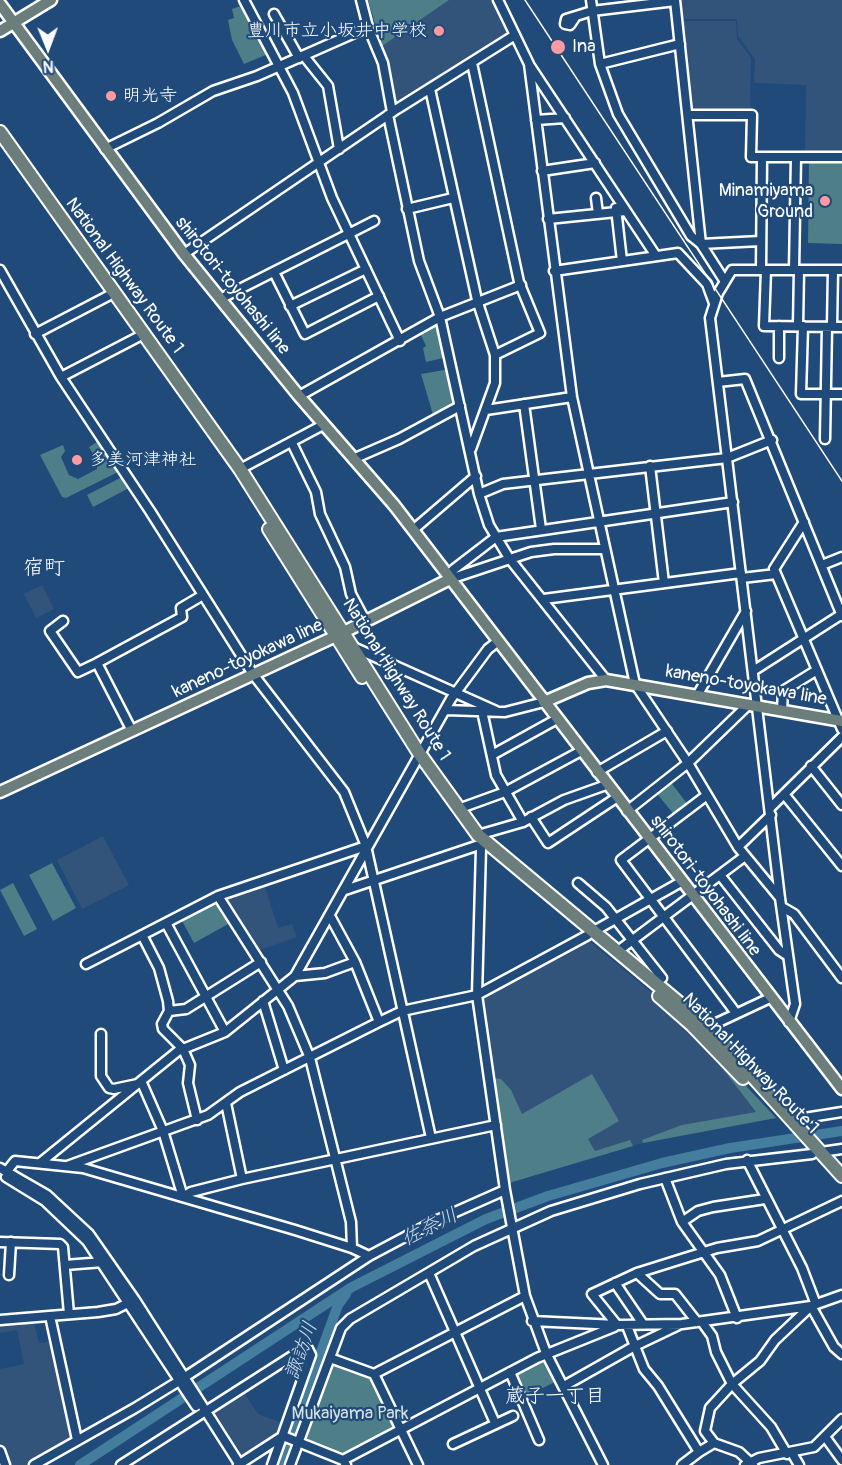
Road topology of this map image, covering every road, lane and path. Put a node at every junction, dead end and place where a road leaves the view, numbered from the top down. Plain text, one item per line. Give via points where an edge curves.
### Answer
1 (51, 0) edge
2 (244, 0) edge
3 (361, 0) edge
4 (498, 0) edge
5 (591, 0) edge
6 (675, 0) edge
7 (0, 4) edge
8 (592, 11) junction
9 (274, 14) dead end
10 (576, 16) dead end
11 (14, 23) junction
12 (368, 27) junction
13 (0, 31) edge
14 (514, 35) junction
15 (680, 44) junction
16 (302, 57) junction
17 (472, 63) junction
18 (529, 64) junction
19 (600, 64) junction
20 (280, 66) junction
21 (430, 89) junction
22 (390, 114) junction
23 (688, 115) junction
24 (565, 118) junction
25 (536, 120) junction
26 (0, 132) edge
27 (0, 145) edge
28 (105, 149) junction
29 (339, 149) junction
30 (762, 157) junction
31 (795, 157) junction
32 (842, 157) edge
33 (319, 164) junction
34 (595, 164) junction
35 (542, 171) junction
36 (453, 198) junction
37 (596, 198) dead end
38 (407, 208) junction
39 (622, 211) junction
40 (598, 214) junction
41 (548, 219) junction
42 (374, 221) dead end
43 (350, 234) junction
44 (760, 242) junction
45 (701, 244) junction
46 (184, 254) junction
47 (656, 256) junction
48 (622, 261) junction
49 (366, 269) junction
50 (0, 270) edge
51 (554, 270) junction
52 (763, 270) junction
53 (796, 270) junction
54 (837, 270) edge
55 (274, 272) junction
56 (724, 280) junction
57 (520, 285) junction
58 (108, 296) junction
59 (379, 296) junction
60 (220, 299) junction
61 (477, 300) junction
62 (714, 303) junction
63 (290, 306) junction
64 (440, 317) junction
65 (779, 326) junction
66 (800, 326) junction
67 (829, 327) junction
68 (842, 327) edge
69 (35, 334) junction
70 (138, 337) junction
71 (400, 341) junction
72 (495, 355) junction
73 (779, 358) dead end
74 (61, 377) junction
75 (718, 382) junction
76 (826, 394) junction
77 (842, 394) edge
78 (299, 396) junction
79 (572, 397) junction
80 (524, 404) junction
81 (460, 406) junction
82 (486, 410) junction
83 (323, 425) junction
84 (825, 439) dead end
85 (772, 440) junction
86 (292, 443) junction
87 (471, 450) junction
88 (727, 458) junction
89 (353, 459) junction
90 (650, 466) junction
91 (240, 469) junction
92 (588, 473) junction
93 (476, 477) junction
94 (534, 480) junction
95 (479, 494) junction
96 (733, 502) junction
97 (654, 512) junction
98 (598, 520) junction
99 (804, 522) junction
100 (541, 529) junction
101 (413, 530) junction
102 (496, 537) junction
103 (604, 549) junction
104 (842, 557) edge
105 (509, 558) junction
106 (822, 565) junction
107 (776, 574) junction
108 (452, 575) junction
109 (742, 575) junction
110 (664, 583) junction
111 (613, 589) junction
112 (202, 595) junction
113 (544, 599) junction
114 (746, 611) junction
115 (842, 615) edge
116 (63, 621) dead end
117 (366, 622) junction
118 (340, 634) junction
119 (803, 639) junction
120 (497, 642) junction
121 (353, 647) junction
122 (97, 663) junction
123 (817, 670) junction
124 (753, 671) junction
125 (253, 674) junction
126 (606, 680) junction
127 (635, 684) junction
128 (455, 692) junction
129 (698, 694) junction
130 (544, 702) junction
131 (753, 704) junction
132 (446, 710) junction
133 (782, 710) junction
134 (482, 711) junction
135 (496, 711) junction
136 (557, 719) junction
137 (840, 723) edge
138 (132, 731) junction
139 (668, 731) junction
140 (842, 737) edge
141 (581, 751) junction
142 (492, 755) junction
143 (418, 756) junction
144 (688, 763) junction
145 (811, 766) junction
146 (597, 772) junction
147 (606, 785) junction
148 (0, 792) edge
149 (505, 792) junction
150 (784, 794) junction
151 (707, 795) junction
152 (616, 798) junction
153 (842, 805) edge
154 (458, 809) junction
155 (627, 811) junction
156 (771, 811) junction
157 (531, 817) junction
158 (522, 822) junction
159 (650, 839) junction
160 (479, 842) junction
161 (366, 846) junction
162 (738, 847) junction
163 (745, 856) junction
164 (842, 866) edge
165 (720, 875) junction
166 (372, 882) junction
167 (681, 882) junction
168 (578, 883) dead end
169 (345, 890) junction
170 (218, 896) junction
171 (693, 896) junction
172 (780, 898) junction
173 (650, 900) junction
174 (782, 908) junction
175 (330, 916) junction
176 (617, 918) junction
177 (663, 918) junction
178 (166, 923) junction
179 (591, 933) junction
180 (142, 935) junction
181 (634, 940) junction
182 (618, 951) junction
183 (788, 956) junction
184 (261, 962) junction
185 (355, 962) junction
186 (86, 964) dead end
187 (840, 972) edge
188 (294, 976) junction
189 (662, 978) dead end
190 (277, 988) junction
191 (477, 996) junction
192 (207, 997) junction
193 (770, 998) junction
194 (263, 1001) junction
195 (169, 1011) junction
196 (402, 1011) junction
197 (736, 1013) junction
198 (380, 1022) junction
199 (789, 1022) junction
200 (708, 1026) junction
201 (225, 1032) junction
202 (101, 1034) dead end
203 (183, 1049) junction
204 (310, 1058) junction
205 (284, 1070) junction
206 (142, 1083) junction
207 (842, 1089) edge
208 (225, 1103) junction
209 (842, 1113) edge
210 (196, 1120) junction
211 (788, 1122) junction
212 (496, 1125) junction
213 (163, 1131) junction
214 (430, 1138) junction
215 (842, 1149) edge
216 (816, 1153) junction
217 (336, 1158) junction
218 (747, 1160) junction
219 (40, 1163) junction
220 (67, 1166) junction
221 (2, 1171) edge
222 (842, 1176) edge
223 (665, 1178) junction
224 (242, 1179) junction
225 (842, 1186) edge
226 (506, 1192) junction
227 (183, 1197) junction
228 (765, 1199) junction
229 (842, 1201) edge
230 (681, 1222) junction
231 (512, 1225) junction
232 (781, 1231) junction
233 (0, 1242) edge
234 (11, 1242) junction
235 (352, 1248) junction
236 (705, 1252) junction
237 (369, 1256) junction
238 (103, 1263) junction
239 (65, 1266) junction
240 (429, 1273) junction
241 (638, 1273) junction
242 (9, 1275) dead end
243 (615, 1283) junction
244 (842, 1295) edge
245 (525, 1296) junction
246 (132, 1301) junction
247 (813, 1304) junction
248 (69, 1314) junction
249 (50, 1316) junction
250 (737, 1318) junction
251 (0, 1320) edge
252 (532, 1320) junction
253 (699, 1322) junction
254 (643, 1324) junction
255 (682, 1324) junction
256 (617, 1326) junction
257 (627, 1326) junction
258 (455, 1332) junction
259 (633, 1347) junction
260 (546, 1353) junction
261 (842, 1354) edge
262 (330, 1358) junction
263 (510, 1372) junction
264 (374, 1374) junction
265 (183, 1381) junction
266 (732, 1384) junction
267 (564, 1386) junction
268 (479, 1388) junction
269 (202, 1410) junction
270 (513, 1416) dead end
271 (842, 1419) edge
272 (495, 1424) junction
273 (402, 1429) junction
274 (283, 1436) junction
275 (826, 1438) junction
276 (77, 1440) junction
277 (539, 1440) dead end
278 (296, 1441) junction
279 (714, 1443) junction
280 (453, 1444) dead end
281 (0, 1451) edge
282 (699, 1452) junction
283 (790, 1453) junction
284 (842, 1460) edge
285 (134, 1462) edge
286 (344, 1462) edge
287 (750, 1464) edge
288 (5, 1465) edge
289 (34, 1465) edge
290 (121, 1465) edge
291 (238, 1465) edge
292 (272, 1465) edge
293 (290, 1465) edge
294 (418, 1465) edge
295 (603, 1465) edge
296 (682, 1465) edge
297 (799, 1465) edge

1 - 11 main road
2 - 20 street
3 - 12 street
4 - 14 street
5 - 8 street
6 - 8 street
6 - 15 street
7 - 11 main road, shirotori-toyohashi line
8 - 10 street
8 - 19 street
9 - 16 street
11 - 13 main road
11 - 28 main road, shirotori-toyohashi line
12 - 16 street
12 - 22 street via 383,63
14 - 17 street
14 - 18 street
15 - 19 street
15 - 23 street
16 - 20 street
16 - 29 street via 328,86
17 - 21 street
17 - 57 street
18 - 24 street
18 - 25 street
19 - 45 street via 618,114 691,236
20 - 28 street via 213,91
20 - 33 street
21 - 22 street
21 - 36 street
22 - 29 street
22 - 38 street
23 - 30 street via 752,115 751,157
23 - 45 street
24 - 25 street
24 - 34 street
25 - 35 street
26 - 91 highway, National Highway Route 1
27 - 58 highway, National Highway Route 1
28 - 46 main road, shirotori-toyohashi line
29 - 33 street
30 - 31 street
30 - 44 street
31 - 32 street
31 - 53 street
33 - 43 street
33 - 46 street
34 - 35 street
34 - 39 street
35 - 41 street
36 - 38 street
36 - 61 street
37 - 40 street
38 - 64 street via 419,261
39 - 40 street
39 - 47 street
39 - 48 street
40 - 41 street
41 - 51 street
42 - 43 street
43 - 49 street
43 - 55 street
44 - 45 street
44 - 52 street
45 - 56 street
46 - 60 main road, shirotori-toyohashi line
47 - 48 street
47 - 62 street via 678,253 707,284
48 - 51 street
49 - 59 street
49 - 63 street
50 - 69 street
51 - 79 street
52 - 53 street
52 - 56 street via 732,270
52 - 65 street via 764,326
53 - 54 street
53 - 66 street
54 - 67 street
55 - 60 street
55 - 63 street
56 - 62 street
57 - 61 street
57 - 72 street via 539,336
58 - 69 street
58 - 70 highway, National Highway Route 1
59 - 63 street via 305,334
59 - 71 street
60 - 78 main road, shirotori-toyohashi line
61 - 64 street
61 - 72 street
62 - 75 street via 710,318
64 - 71 street
64 - 81 street
65 - 66 street
65 - 73 street
66 - 67 street
66 - 76 street via 801,394
67 - 68 street
67 - 76 street
69 - 74 street
70 - 74 street
70 - 118 highway, National Highway Route 1
71 - 78 street
72 - 82 street via 495,383
74 - 112 street
75 - 85 street via 746,378
75 - 88 street
76 - 77 street
76 - 84 street
78 - 83 main road, shirotori-toyohashi line
79 - 80 street
79 - 92 street
80 - 82 street
80 - 94 street
81 - 87 street
81 - 89 street
82 - 87 street
83 - 86 street
83 - 89 main road, shirotori-toyohashi line
85 - 88 street
85 - 99 street
86 - 91 street
86 - 117 street via 316,492 320,514
87 - 93 street
88 - 90 street
88 - 96 street
89 - 101 main road, shirotori-toyohashi line
90 - 92 street
90 - 97 street
91 - 118 highway, National Highway Route 1
92 - 94 street
92 - 98 street
93 - 95 street
93 - 101 street
94 - 95 street via 503,484
94 - 100 street
95 - 102 street
96 - 97 street
96 - 109 street
97 - 98 street
97 - 110 street
98 - 100 street
98 - 103 street
99 - 106 street
99 - 107 street via 774,569
100 - 102 street
101 - 108 main road, shirotori-toyohashi line
102 - 105 street
102 - 108 street
103 - 105 street via 554,549
103 - 111 street
104 - 106 street
105 - 108 street
105 - 113 street
106 - 115 street
107 - 109 street
107 - 119 street
108 - 117 main road, kaneno-toyokawa line
108 - 120 main road
109 - 110 street
109 - 114 street
110 - 111 street
111 - 113 street
111 - 127 street
112 - 122 street via 181,608 182,617
112 - 125 street
113 - 126 street
114 - 124 street
114 - 129 street
115 - 119 street
116 - 122 street via 50,631 78,672
117 - 118 main road, kaneno-toyokawa line
118 - 121 highway, National Highway Route 1
118 - 125 main road, kaneno-toyokawa line
118 - 143 highway, National Highway Route 1
119 - 123 street
119 - 124 street
120 - 128 street
120 - 130 main road
121 - 128 street
121 - 143 highway, National Highway Route 1
122 - 138 street
123 - 133 street via 783,691
123 - 137 street
124 - 131 street
125 - 138 main road, kaneno-toyokawa line
125 - 161 street via 344,792
126 - 127 main road, kaneno-toyokawa line
126 - 130 main road, kaneno-toyokawa line via 588,683
127 - 129 main road, kaneno-toyokawa line
127 - 139 street
128 - 132 street
128 - 135 street
129 - 131 main road, kaneno-toyokawa line
130 - 135 street
130 - 136 main road, shirotori-toyohashi line
131 - 133 main road, kaneno-toyokawa line
131 - 144 street
131 - 156 street
132 - 134 street
132 - 143 street
133 - 137 main road, kaneno-toyokawa line
134 - 135 street
134 - 142 street
136 - 141 main road, shirotori-toyohashi line
136 - 142 street
138 - 148 main road, kaneno-toyokawa line
139 - 144 street
139 - 146 street
140 - 145 street
141 - 146 main road, shirotori-toyohashi line
141 - 149 street
142 - 149 street
143 - 154 highway, National Highway Route 1
143 - 160 highway, National Highway Route 1 via 449,810
143 - 161 street
144 - 151 street
144 - 155 street
145 - 150 street
145 - 153 street
146 - 147 main road, shirotori-toyohashi line
147 - 152 main road, shirotori-toyohashi line
147 - 157 street
149 - 154 street
149 - 158 street
150 - 156 street
150 - 164 street
151 - 159 street
151 - 162 street
152 - 155 main road, shirotori-toyohashi line
152 - 157 street via 548,843
154 - 160 highway, National Highway Route 1
155 - 159 main road, shirotori-toyohashi line
156 - 162 street
156 - 172 street
157 - 158 street
158 - 160 street
159 - 167 main road, shirotori-toyohashi line
159 - 173 street via 621,860
160 - 166 street
160 - 179 highway, National Highway Route 1
160 - 191 street
161 - 166 street
161 - 169 street
161 - 170 street
162 - 163 street
163 - 165 street
163 - 172 street
165 - 171 street
165 - 183 street via 779,950
166 - 169 street
166 - 196 street
167 - 171 main road, shirotori-toyohashi line
167 - 173 street
168 - 176 street
169 - 175 street
170 - 178 street
170 - 184 street
171 - 177 street
171 - 193 main road, shirotori-toyohashi line
172 - 174 street
173 - 176 street
173 - 177 street
174 - 183 street
174 - 187 street via 794,914
175 - 185 street
175 - 188 street
176 - 179 street
176 - 181 street
177 - 181 street
177 - 197 street
178 - 180 street
178 - 192 street
179 - 182 highway, National Highway Route 1
179 - 191 street
179 - 211 highway, National Highway Route 1 via 692,1025
180 - 186 street
180 - 195 street via 159,968
181 - 182 street
181 - 189 street
182 - 200 highway, National Highway Route 1
183 - 199 street via 795,1004
184 - 190 street
184 - 192 street
185 - 188 street via 326,973
185 - 198 street
188 - 190 street
190 - 194 street
190 - 204 street
191 - 196 street
191 - 212 street
192 - 195 street via 186,1009
192 - 201 street
193 - 197 street
193 - 199 main road, shirotori-toyohashi line
194 - 201 street
194 - 205 street
195 - 203 street via 163,1029
196 - 198 street
196 - 214 street
197 - 200 street
198 - 204 street
199 - 207 main road, shirotori-toyohashi line
200 - 211 highway, National Highway Route 1
201 - 203 street
202 - 206 street via 100,1076 109,1088
203 - 206 street
203 - 210 street via 190,1065 188,1083
204 - 205 street
204 - 217 street
205 - 208 street
206 - 213 street
206 - 219 street
208 - 210 street
208 - 224 street
209 - 211 street
210 - 213 street
211 - 216 highway, National Highway Route 1
212 - 214 street
212 - 226 street
213 - 220 street
213 - 227 street
214 - 217 street
215 - 216 street
216 - 218 street
216 - 222 highway, National Highway Route 1
216 - 225 highway, National Highway Route 1
217 - 224 street
217 - 235 street via 351,1222
218 - 223 street
218 - 228 street
219 - 220 street
219 - 221 street via 15,1161
220 - 227 street
221 - 238 street via 66,1220
221 - 246 street via 47,1196 83,1228
223 - 230 street
223 - 231 street
224 - 227 street via 191,1191
226 - 231 street
226 - 237 street via 455,1212
227 - 235 street
228 - 230 street via 706,1209
228 - 232 street
229 - 232 street
230 - 236 street
231 - 240 street
231 - 245 street
232 - 236 street via 758,1241
232 - 247 street via 802,1268
233 - 234 street
234 - 239 street via 60,1244
234 - 242 street
235 - 237 street
236 - 241 street
236 - 250 street via 720,1275
237 - 265 street
238 - 239 street
238 - 246 street
239 - 248 street
240 - 258 street
240 - 262 street via 346,1322
241 - 243 street
241 - 253 street via 660,1294 675,1294
243 - 254 street
243 - 256 street via 591,1294
244 - 247 street
245 - 252 street
245 - 258 street
246 - 248 street via 116,1309
246 - 265 street
247 - 250 street
247 - 261 street via 834,1347
247 - 266 street via 775,1340 760,1361
248 - 249 street
249 - 251 street
249 - 276 street
250 - 253 street
252 - 256 street
252 - 260 street
253 - 255 street
253 - 266 street via 712,1336
254 - 255 street
254 - 257 street
255 - 259 street
256 - 257 street
256 - 260 street
257 - 259 street
258 - 264 street
258 - 268 street
259 - 267 street
259 - 282 street
260 - 263 street
260 - 267 street
262 - 264 street
262 - 278 street
263 - 268 street
263 - 277 street
264 - 273 street
265 - 269 street
265 - 276 street
266 - 279 street via 710,1408 705,1431
266 - 283 street
267 - 295 street
268 - 272 street
268 - 273 street
269 - 274 street via 305,1348 310,1355
269 - 285 street
269 - 291 street
270 - 272 street
271 - 275 street
272 - 280 street
273 - 286 street
273 - 294 street
274 - 278 street
274 - 291 street
274 - 292 street
275 - 283 street via 814,1447
275 - 284 street
276 - 289 street
278 - 286 street
278 - 293 street
279 - 282 street
279 - 287 street via 739,1452
281 - 288 street
282 - 296 street
283 - 287 street
283 - 297 street
285 - 290 street

